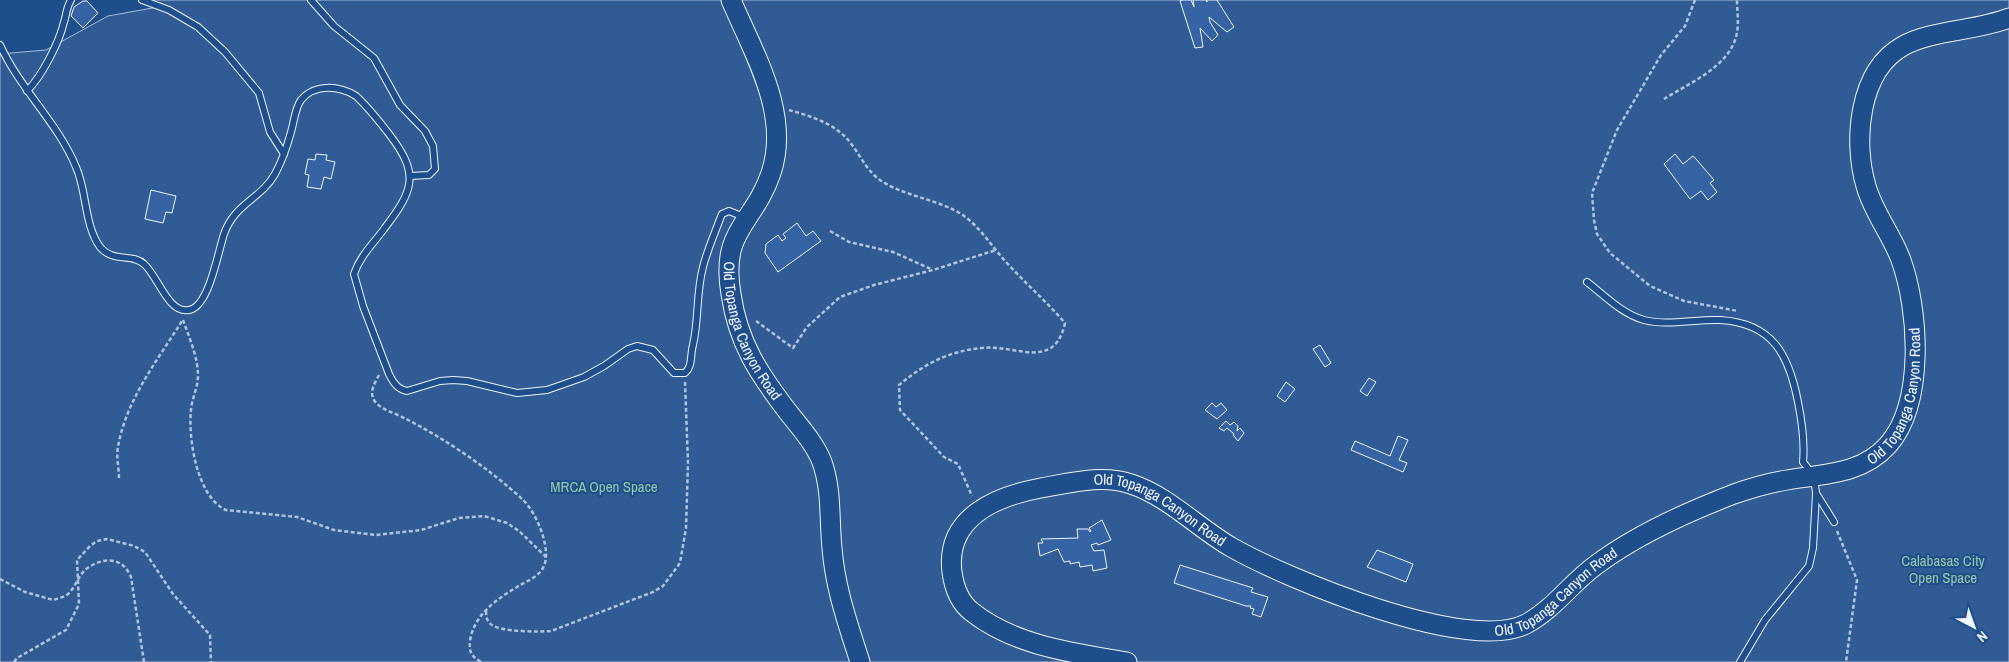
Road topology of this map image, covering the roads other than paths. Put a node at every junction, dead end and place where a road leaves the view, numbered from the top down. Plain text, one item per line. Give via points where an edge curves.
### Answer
1 (72, 0) edge
2 (142, 0) edge
3 (311, 0) edge
4 (731, 0) edge
5 (2009, 18) edge
6 (0, 46) edge
7 (26, 92) junction
8 (284, 154) junction
9 (410, 176) junction
10 (745, 218) junction
11 (1587, 282) dead end
12 (1815, 484) junction
13 (1834, 522) road end
14 (860, 662) edge
15 (1127, 662) edge
16 (1740, 662) edge

1 - 7 lane via 46,63 36,82
2 - 8 lane via 170,10 198,28 225,52 259,93 270,132
3 - 9 lane via 334,26 374,58 400,105 425,131 433,146 435,169 429,175
4 - 10 main road, Old Topanga Canyon Road via 769,93 777,127 772,170 759,199
5 - 12 main road, Old Topanga Canyon Road via 1904,45 1882,62 1871,81 1861,129 1860,160 1866,190 1900,256 1914,310 1915,351 1911,390 1901,426 1882,451 1869,462
6 - 7 lane
7 - 8 lane via 46,117 76,166 89,218 101,247 109,254 122,259 137,259 145,264 179,309 192,310 203,301 218,250 235,213 274,176
8 - 9 lane via 301,100 318,89 338,88 356,96 378,120 404,152
9 - 10 lane via 408,191 399,209 354,274 393,382 407,391 453,380 517,393 547,390 584,376 637,346 653,350 674,372 684,374 691,364 702,268 720,219 729,211
10 - 14 main road, Old Topanga Canyon Road via 734,239 728,268 737,323 757,370 821,460 829,492 836,580
11 - 12 lane via 1626,312 1645,320 1719,320 1758,330 1781,351 1792,373 1805,444 1803,462
12 - 13 lane
12 - 15 main road, Old Topanga Canyon Road via 1760,485 1688,514 1596,564 1541,614 1525,624 1494,632 1452,629 1317,587 1232,548 1145,490 1120,481 1083,481 1034,489 996,500 979,510 963,526 950,564 954,587 972,612 1026,640 1054,649
12 - 16 lane via 1813,548 1809,566 1765,620

